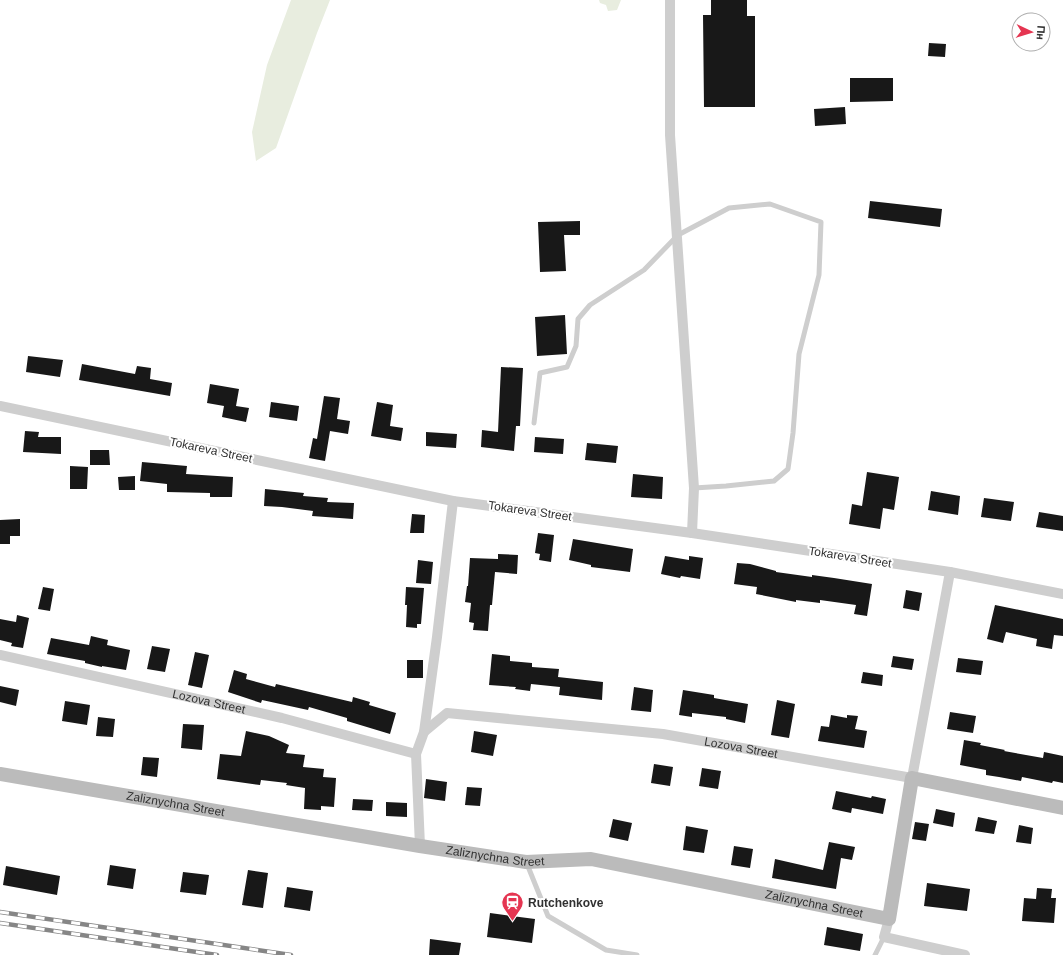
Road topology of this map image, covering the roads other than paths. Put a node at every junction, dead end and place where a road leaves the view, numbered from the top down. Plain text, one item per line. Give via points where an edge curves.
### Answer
1 (670, 0) edge
2 (678, 236) junction
3 (0, 406) edge
4 (534, 423) dead end
5 (694, 488) junction
6 (453, 501) junction
7 (692, 533) junction
8 (950, 572) junction
9 (1063, 594) edge
10 (0, 655) edge
11 (424, 732) junction
12 (416, 754) junction
13 (0, 774) edge
14 (912, 778) junction
15 (1063, 808) edge
16 (420, 846) junction
17 (526, 862) junction
18 (889, 919) junction
19 (884, 937) junction
20 (637, 955) edge
21 (875, 955) edge
22 (965, 955) edge

1 - 2 street via 670,135
2 - 4 lane via 644,270 590,305 578,319 576,346 567,367 540,373
2 - 5 street
2 - 5 lane via 729,208 770,204 821,222 819,275 799,354 788,470 774,481
3 - 6 street, Tokareva Street
5 - 7 street
6 - 7 street, Tokareva Street
6 - 11 street
7 - 8 street, Tokareva Street
8 - 9 street, Tokareva Street
8 - 14 street
10 - 12 street, Lozova Street via 282,718
11 - 12 street
11 - 14 street, Lozova Street via 447,713 663,734
12 - 16 street
13 - 16 main road, Zaliznychna Street
14 - 15 main road, Lozova Street
14 - 18 main road
16 - 17 main road, Zaliznychna Street
17 - 18 main road, Zaliznychna Street via 591,859
17 - 20 lane via 548,916 606,950
18 - 19 street
19 - 21 lane
19 - 22 street

